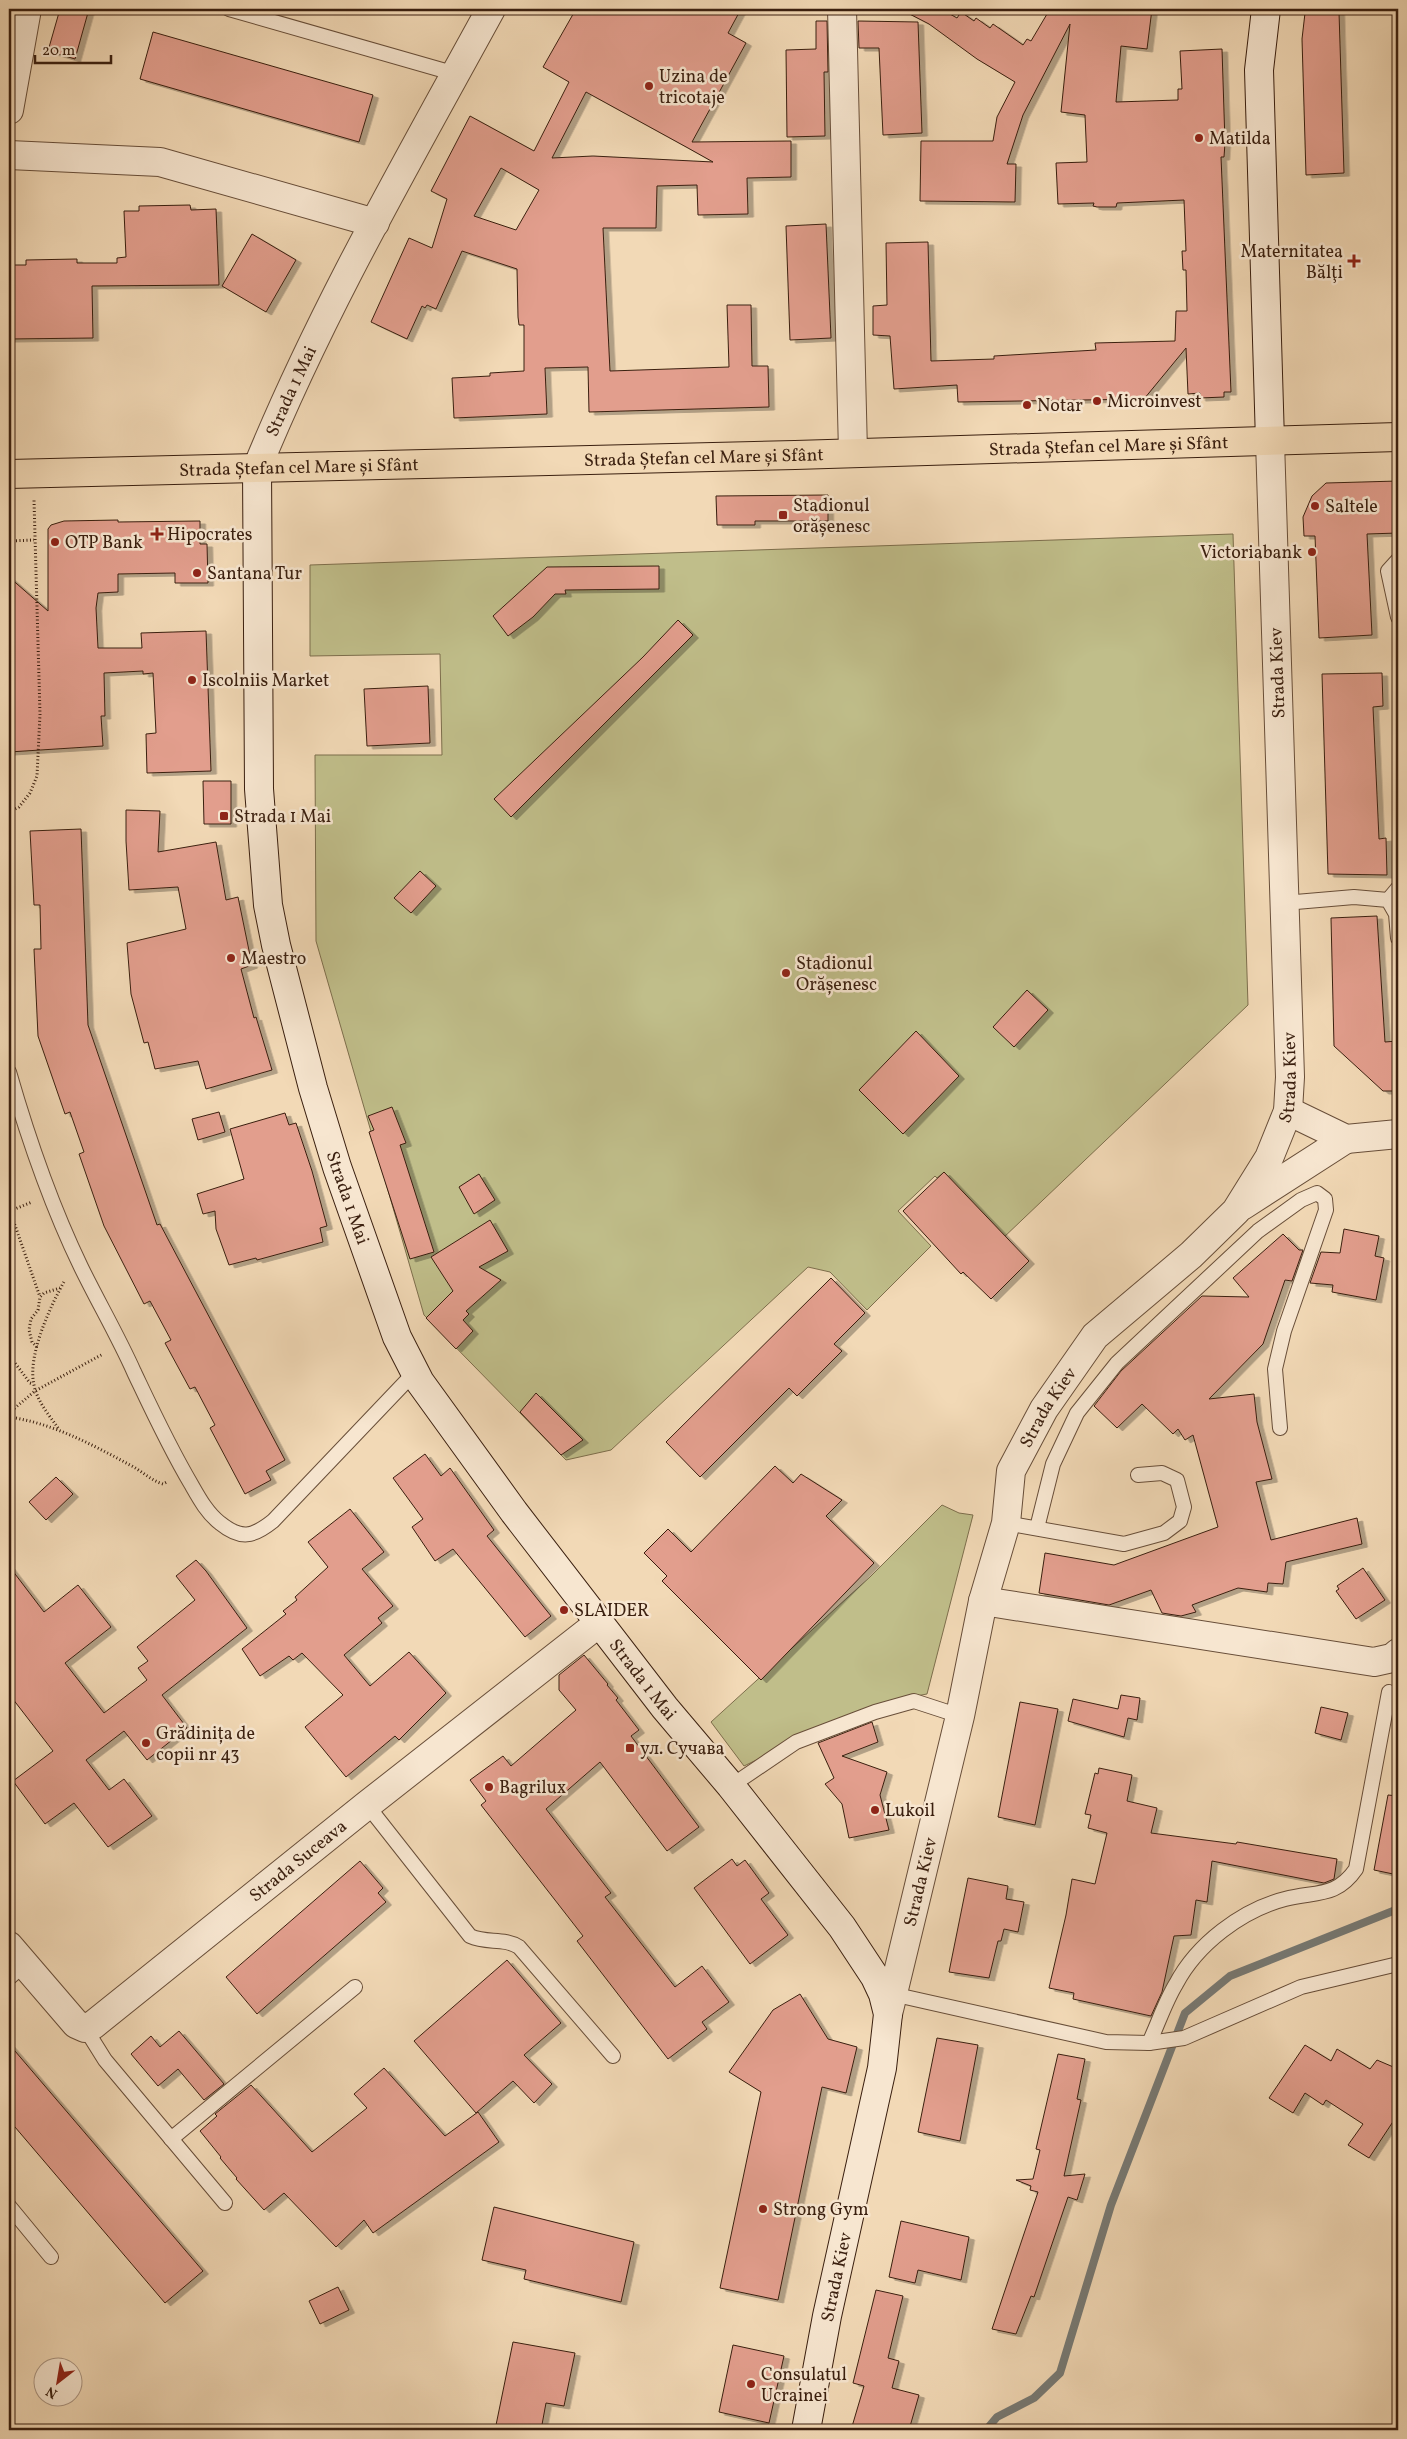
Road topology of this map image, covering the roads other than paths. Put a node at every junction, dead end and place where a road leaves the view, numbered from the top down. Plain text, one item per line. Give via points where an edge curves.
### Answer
1 (27, 9) edge
2 (229, 9) edge
3 (491, 9) edge
4 (842, 9) edge
5 (1266, 9) edge
6 (14, 48) edge
7 (456, 74) junction
8 (9, 110) edge
9 (9, 155) edge
10 (375, 223) junction
11 (1398, 436) edge
12 (1270, 441) junction
13 (853, 452) junction
14 (257, 468) junction
15 (22, 473) edge
16 (1398, 560) edge
17 (1398, 618) edge
18 (1398, 888) edge
19 (1388, 900) junction
20 (1284, 903) junction
21 (1398, 938) edge
22 (9, 1072) edge
23 (1288, 1111) junction
24 (1398, 1134) edge
25 (1346, 1139) junction
26 (1236, 1211) junction
27 (415, 1372) junction
28 (1280, 1428) dead end
29 (1138, 1475) dead end
30 (1006, 1523) junction
31 (1037, 1528) junction
32 (983, 1601) junction
33 (599, 1623) junction
34 (1398, 1653) edge
35 (1389, 1692) dead end
36 (960, 1716) junction
37 (731, 1786) junction
38 (367, 1805) junction
39 (14, 1963) edge
40 (1398, 1964) edge
41 (355, 1987) dead end
42 (890, 2004) junction
43 (85, 2028) junction
44 (1156, 2043) junction
45 (613, 2056) dead end
46 (171, 2139) junction
47 (225, 2203) dead end
48 (9, 2206) edge
49 (51, 2257) dead end
50 (806, 2430) edge

1 - 6 street
2 - 7 lane
3 - 7 street, Strada 1 Mai
4 - 13 street
5 - 12 street, Strada Kiev via 1259,70
6 - 8 street
7 - 10 street, Strada 1 Mai
9 - 10 street via 160,162
10 - 14 street, Strada 1 Mai via 284,401
11 - 12 main road, Strada Ștefan cel Mare și Sfânt
12 - 13 main road, Strada Ștefan cel Mare și Sfânt
12 - 20 street, Strada Kiev
13 - 14 main road, Strada Ștefan cel Mare și Sfânt
14 - 15 main road, Strada Ștefan cel Mare și Sfânt
14 - 27 street, Strada 1 Mai via 259,789 268,905 311,1079 337,1167 397,1337
16 - 17 lane via 1388,571
18 - 19 lane
19 - 20 lane via 1354,897
19 - 21 lane via 1396,914
20 - 23 street, Strada Kiev via 1290,1077
22 - 27 lane via 41,1171 81,1266 167,1444 208,1512 220,1524 236,1534 260,1532
23 - 25 street
23 - 26 street, Strada Kiev via 1268,1158
24 - 25 street
25 - 26 street
26 - 30 street, Strada Kiev via 1191,1255 1095,1336 1044,1408 1011,1471
27 - 33 street, Strada 1 Mai via 448,1423
28 - 31 lane via 1275,1369 1284,1331 1326,1210 1325,1199 1316,1193 1258,1231 1117,1363 1077,1413 1053,1464
29 - 31 lane via 1162,1473 1177,1480 1184,1507 1173,1528 1124,1544
30 - 31 lane
30 - 32 street, Strada Kiev
32 - 34 street via 1374,1662 1392,1658
32 - 36 street, Strada Kiev
33 - 37 street, Strada 1 Mai
33 - 38 street, Strada Suceava
35 - 44 lane via 1359,1859 1352,1875 1331,1891 1285,1899 1260,1908 1214,1937 1175,1984
36 - 37 lane via 914,1701 875,1712 796,1742
36 - 42 street, Strada Kiev
37 - 42 street, Strada 1 Mai via 855,1945
38 - 43 street, Strada Suceava via 100,2021
38 - 45 lane via 470,1936 480,1940 510,1941 519,1947
39 - 43 street via 76,2024
40 - 44 lane via 1301,1987 1184,2038
41 - 46 lane
42 - 44 lane via 1106,2042
42 - 50 street, Strada Kiev via 882,2068 827,2316
43 - 46 lane via 105,2060
46 - 47 lane
48 - 49 lane

